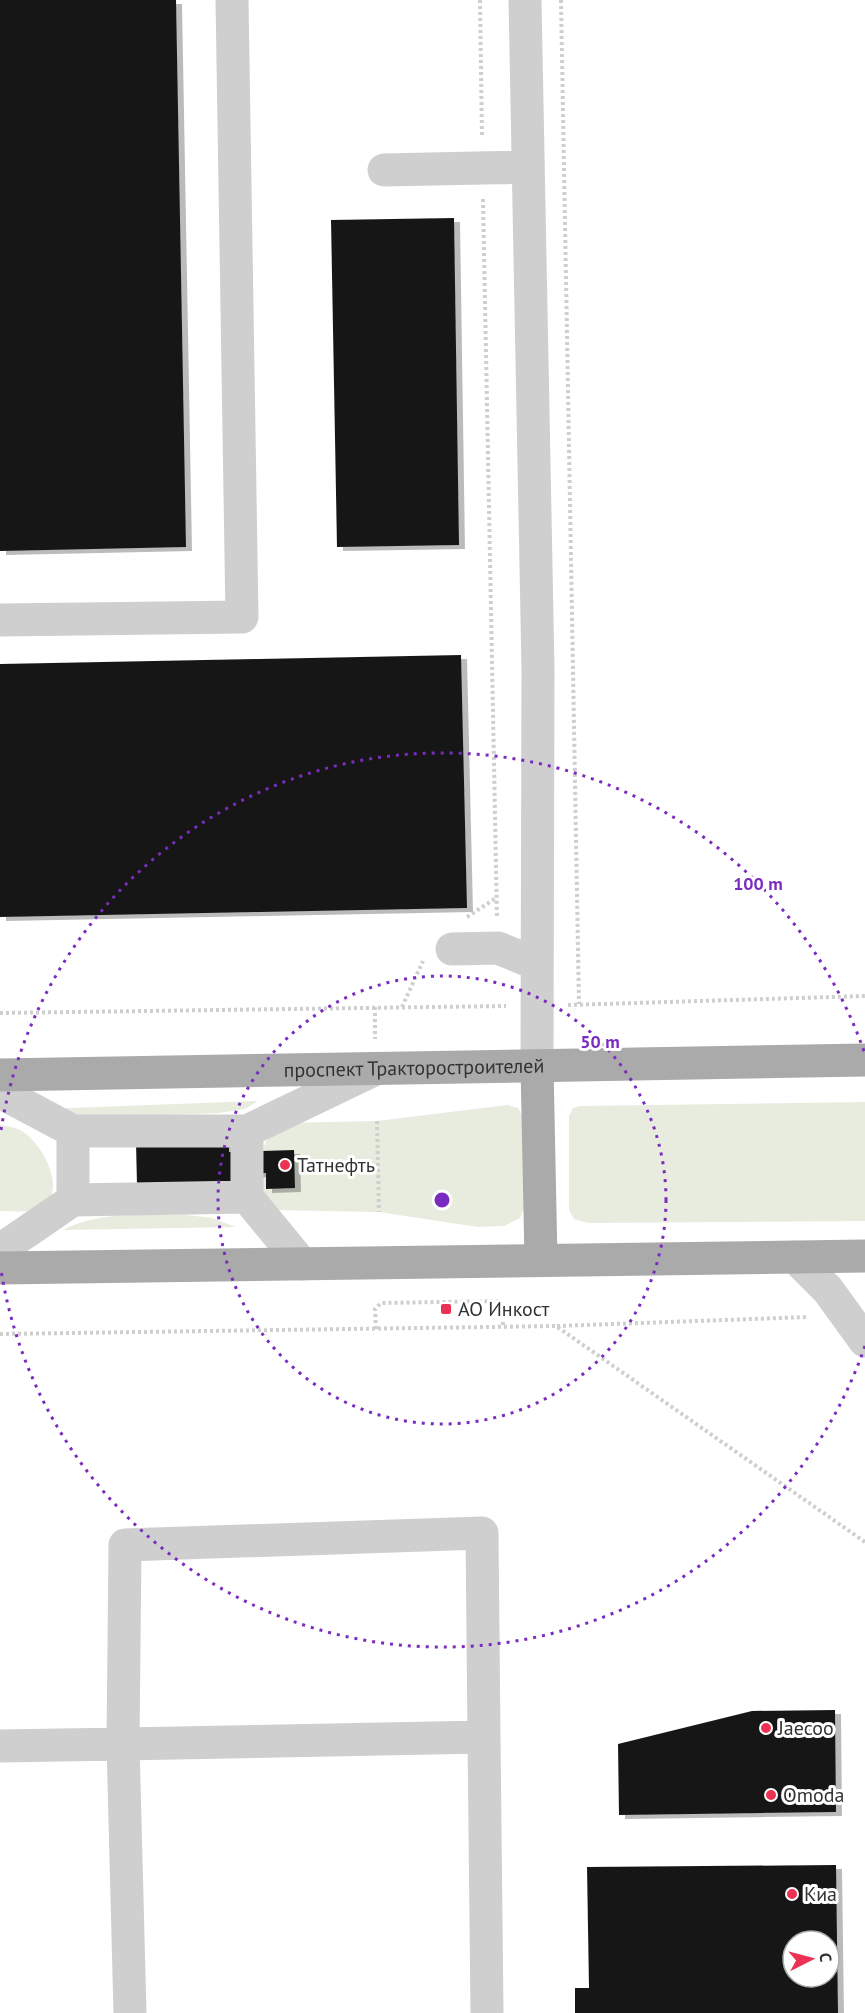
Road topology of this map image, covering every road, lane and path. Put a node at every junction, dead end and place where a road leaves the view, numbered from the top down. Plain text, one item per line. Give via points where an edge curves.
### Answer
1 (232, 0) edge
2 (480, 0) edge
3 (525, 0) edge
4 (561, 0) edge
5 (528, 167) junction
6 (483, 168) junction
7 (384, 170) dead end
8 (0, 620) edge
9 (498, 948) junction
10 (452, 949) dead end
11 (537, 964) junction
12 (865, 996) edge
13 (579, 1004) junction
14 (513, 1005) dead end
15 (567, 1005) dead end
16 (375, 1007) junction
17 (0, 1013) edge
18 (376, 1055) junction
19 (865, 1060) edge
20 (537, 1066) junction
21 (0, 1075) edge
22 (0, 1092) edge
23 (377, 1121) dead end
24 (73, 1131) junction
25 (247, 1131) junction
26 (247, 1197) junction
27 (73, 1200) junction
28 (379, 1212) dead end
29 (0, 1251) edge
30 (865, 1256) edge
31 (795, 1257) junction
32 (541, 1260) junction
33 (302, 1264) junction
34 (0, 1268) edge
35 (814, 1316) dead end
36 (503, 1326) junction
37 (556, 1326) junction
38 (376, 1329) junction
39 (0, 1334) edge
40 (865, 1341) edge
41 (865, 1542) edge
42 (484, 1737) junction
43 (123, 1744) junction
44 (0, 1746) edge
45 (130, 2013) edge
46 (487, 2013) edge

1 - 8 lane via 242,616
2 - 6 path
3 - 5 lane
4 - 13 path
5 - 6 lane
5 - 11 lane via 538,669
6 - 7 lane
6 - 9 path
9 - 10 lane
9 - 11 lane
11 - 20 lane
12 - 13 path
13 - 15 path
14 - 16 path
16 - 17 path
16 - 18 path
18 - 20 main road, проспект Тракторостроителей
18 - 21 main road, проспект Тракторостроителей
18 - 25 lane
19 - 20 main road, проспект Тракторостроителей
20 - 32 main road
22 - 24 lane
23 - 28 path
24 - 25 lane
24 - 27 lane
25 - 26 lane
26 - 27 lane
26 - 33 lane
27 - 29 lane
30 - 31 main road
31 - 32 main road
31 - 40 lane via 828,1290
32 - 33 main road
33 - 34 main road
35 - 37 path
36 - 37 path
36 - 38 path
36 - 38 path via 502,1305 498,1301 381,1303 375,1309
37 - 41 path
38 - 39 path
42 - 43 lane
42 - 43 lane via 482,1533 125,1545
42 - 46 lane
43 - 44 lane
43 - 45 lane

